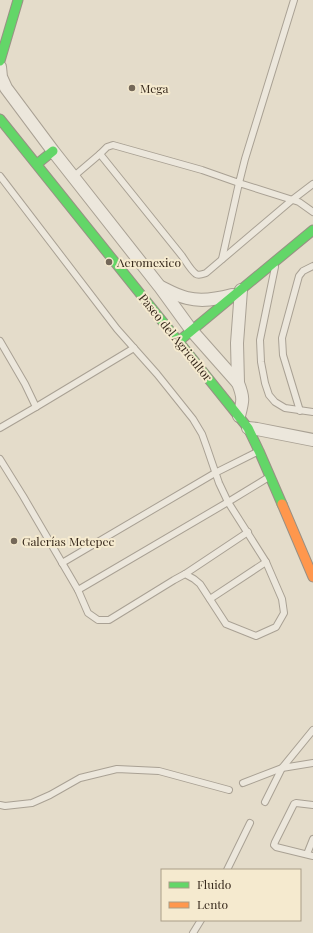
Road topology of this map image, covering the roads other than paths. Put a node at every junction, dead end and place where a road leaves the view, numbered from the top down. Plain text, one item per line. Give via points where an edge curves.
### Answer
1 (18, 0) edge
2 (294, 0) edge
3 (0, 61) edge
4 (0, 67) edge
5 (0, 119) edge
6 (53, 151) junction
7 (100, 154) junction
8 (37, 164) junction
9 (0, 176) edge
10 (73, 177) junction
11 (239, 183) junction
12 (313, 184) edge
13 (292, 200) junction
14 (313, 212) edge
15 (313, 230) edge
16 (308, 239) edge
17 (222, 259) junction
18 (276, 260) junction
19 (313, 266) edge
20 (160, 287) junction
21 (239, 292) junction
22 (192, 331) junction
23 (0, 341) edge
24 (179, 341) junction
25 (134, 348) junction
26 (238, 383) junction
27 (36, 407) junction
28 (300, 411) junction
29 (313, 412) edge
30 (240, 416) junction
31 (0, 428) edge
32 (248, 428) junction
33 (313, 440) edge
34 (259, 451) junction
35 (0, 459) edge
36 (215, 473) junction
37 (271, 476) junction
38 (228, 502) junction
39 (248, 532) junction
40 (266, 562) junction
41 (62, 563) junction
42 (185, 574) junction
43 (313, 577) edge
44 (78, 590) junction
45 (210, 599) junction
46 (313, 730) edge
47 (313, 763) edge
48 (282, 768) junction
49 (243, 783) dead end
50 (229, 790) dead end
51 (265, 802) dead end
52 (0, 805) edge
53 (313, 805) edge
54 (250, 824) dead end
55 (313, 840) edge
56 (310, 855) edge
57 (228, 869) edge
58 (200, 921) edge
59 (193, 933) edge

1 - 3 street
2 - 11 lane
4 - 6 street via 6,88
5 - 8 street, Paseo del Agricultor
6 - 8 street
6 - 10 street
7 - 10 lane
7 - 11 lane via 113,145
7 - 17 lane via 196,274 206,273
8 - 24 street, Paseo del Agricultor
9 - 25 lane
10 - 20 street
11 - 13 lane
11 - 17 lane
12 - 13 lane
13 - 14 lane
13 - 17 lane
15 - 16 street
16 - 18 street
18 - 21 street
18 - 28 lane via 260,340 260,362 269,395 285,408
19 - 28 lane via 299,276 282,338 283,355
20 - 21 street via 187,298 200,300 212,300
20 - 22 street
21 - 22 street
21 - 26 street via 236,343
22 - 24 street
22 - 26 street
23 - 27 lane
24 - 30 street, Paseo del Agricultor
25 - 27 lane
25 - 36 lane via 193,419 208,448
26 - 30 street via 243,399
27 - 31 lane
28 - 29 lane
30 - 32 street, Paseo del Agricultor
32 - 33 street
32 - 34 street, Paseo del Agricultor
34 - 36 lane
34 - 37 street, Paseo del Agricultor
35 - 41 lane
36 - 38 lane
36 - 41 lane
37 - 38 lane
37 - 43 street, Paseo del Agricultor
38 - 39 lane
38 - 44 lane
39 - 40 lane
39 - 42 lane
40 - 45 lane
40 - 45 lane via 282,599 284,613 276,627 256,636 226,624
41 - 44 lane
42 - 44 lane via 109,620 98,620 88,613
42 - 45 lane via 194,578
46 - 48 lane
47 - 48 lane
48 - 49 lane
48 - 51 lane
50 - 52 lane via 159,770 117,769 80,778 32,803
53 - 56 lane via 294,804 274,842 276,847
54 - 57 lane
55 - 56 lane
58 - 59 lane

